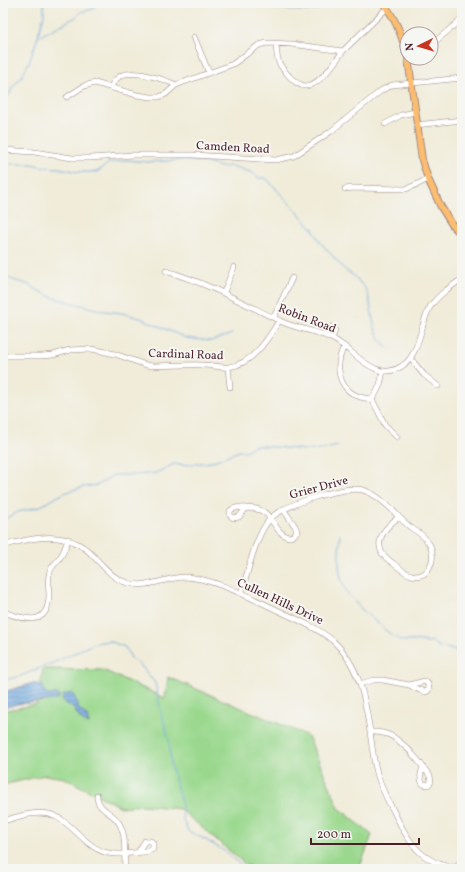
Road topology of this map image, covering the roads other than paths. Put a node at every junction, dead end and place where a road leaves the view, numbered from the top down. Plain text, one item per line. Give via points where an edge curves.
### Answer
1 (385, 5) edge
2 (462, 19) edge
3 (399, 31) edge
4 (194, 37) dead end
5 (439, 38) edge
6 (276, 44) junction
7 (343, 51) junction
8 (409, 66) edge
9 (209, 73) junction
10 (462, 78) edge
11 (412, 82) junction
12 (176, 85) junction
13 (111, 86) junction
14 (67, 96) dead end
15 (415, 112) junction
16 (462, 120) edge
17 (385, 124) dead end
18 (416, 125) junction
19 (3, 150) edge
20 (428, 179) junction
21 (346, 189) dead end
22 (462, 235) edge
23 (234, 266) dead end
24 (166, 271) dead end
25 (292, 278) dead end
26 (462, 279) edge
27 (224, 292) junction
28 (274, 318) junction
29 (279, 321) junction
30 (324, 335) junction
31 (332, 338) junction
32 (344, 346) junction
33 (3, 356) edge
34 (411, 360) junction
35 (228, 367) junction
36 (383, 371) junction
37 (230, 386) dead end
38 (438, 386) dead end
39 (372, 399) junction
40 (397, 437) dead end
41 (246, 508) dead end
42 (283, 509) junction
43 (399, 517) junction
44 (271, 518) junction
45 (68, 539) junction
46 (3, 546) edge
47 (240, 593) junction
48 (3, 612) edge
49 (360, 684) junction
50 (409, 685) dead end
51 (370, 732) junction
52 (423, 767) dead end
53 (97, 795) dead end
54 (3, 821) edge
55 (138, 852) dead end
56 (124, 854) junction
57 (125, 869) edge
58 (462, 869) edge

1 - 3 main road
1 - 7 street
2 - 5 street
4 - 9 street
6 - 7 street
6 - 7 street via 280,66 295,82 303,86 311,85 325,74
6 - 9 street via 259,45 232,64
8 - 11 main road
9 - 12 street
10 - 11 street, Camden Road
11 - 15 main road
11 - 19 street, Camden Road via 392,85 382,90 330,132 294,156 276,160 193,155 72,158
12 - 13 street via 162,96 151,97
12 - 13 street via 158,77 132,74 122,75
13 - 14 street via 90,84
15 - 17 street via 401,115
15 - 18 main road
16 - 18 street
18 - 20 main road
20 - 21 street via 406,189
20 - 22 main road via 444,213
23 - 27 street
24 - 27 street, Robin Road
25 - 28 street
26 - 34 street via 444,291 431,307
27 - 28 street, Robin Road
28 - 29 street, Robin Road
29 - 30 street, Robin Road
29 - 35 street, Cardinal Road via 270,336 249,358
30 - 31 street, Robin Road
30 - 31 street via 328,328 333,327 335,331
31 - 32 street, Robin Road
32 - 36 street, Robin Road via 367,364
32 - 39 street via 338,364 341,380 352,394 363,399
33 - 35 street, Cardinal Road via 42,356 84,348 100,350 153,366
34 - 36 street via 400,368
34 - 38 street
35 - 37 street
36 - 39 street via 381,382
39 - 40 street via 385,425
41 - 44 street via 263,511
42 - 43 street, Grier Drive via 330,493 356,488 374,495
42 - 44 street, Grier Drive
42 - 44 street via 296,528 293,536 283,534
43 - 43 street, Grier Drive via 427,540 431,547 430,565 420,576 401,570 381,550 383,533
44 - 47 street, Grier Drive via 258,538
45 - 46 street, Cullen Hills Drive via 46,538
45 - 47 street, Cullen Hills Drive via 84,547 114,576 129,584 152,584 187,577
45 - 48 street via 62,555 51,568 48,577 48,604 44,614 38,618 28,619
47 - 49 street, Cullen Hills Drive via 326,635 344,653
49 - 50 street via 379,680
49 - 51 street, Cullen Hills Drive via 367,707
51 - 52 street via 383,732 395,738
51 - 58 street, Cullen Hills Drive via 378,776 408,838 419,852 431,860
53 - 56 street via 100,806 120,824
54 - 56 street via 23,815 49,814 60,819 103,852
55 - 56 street
56 - 57 street

